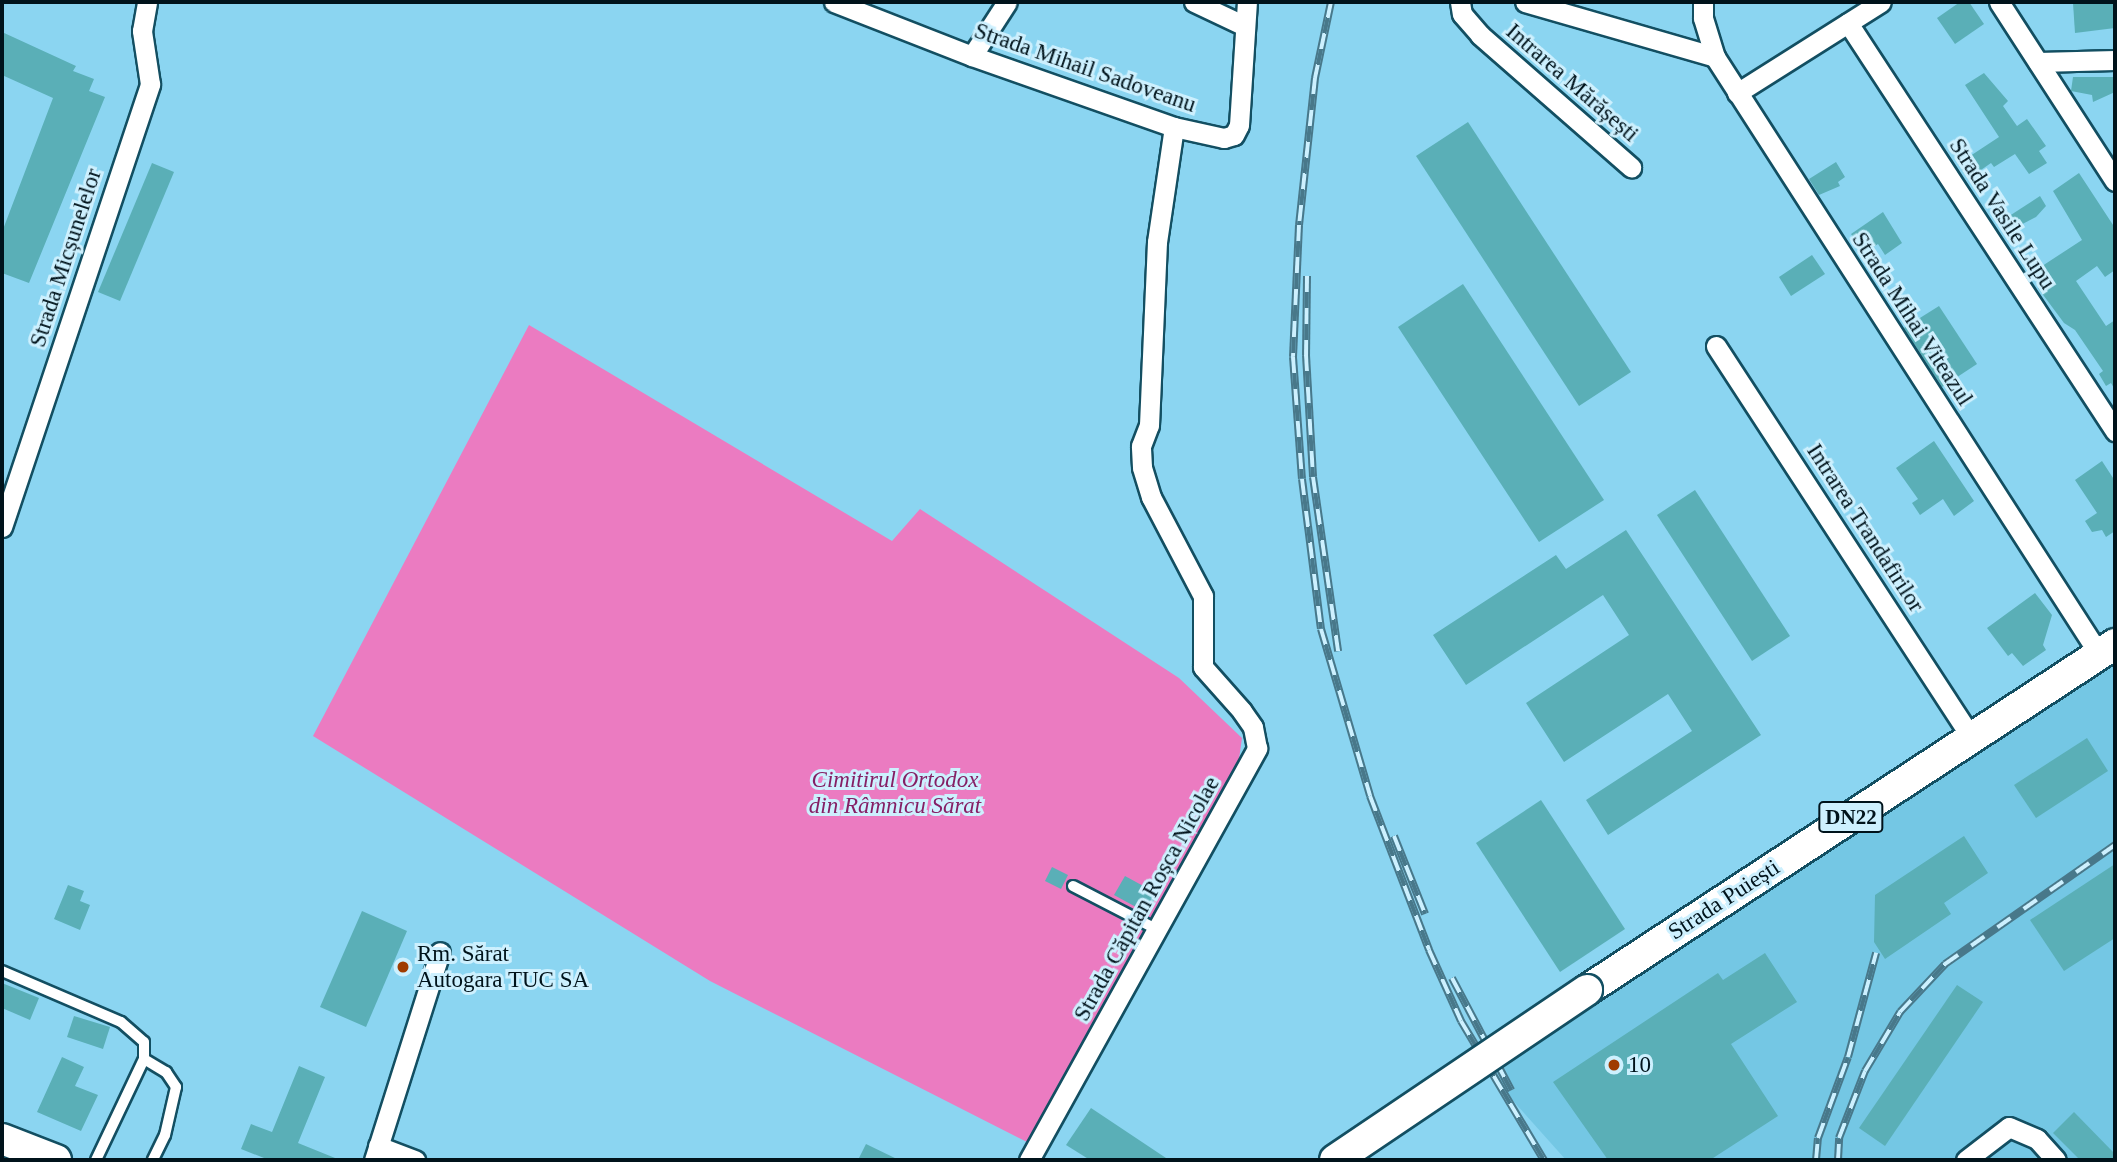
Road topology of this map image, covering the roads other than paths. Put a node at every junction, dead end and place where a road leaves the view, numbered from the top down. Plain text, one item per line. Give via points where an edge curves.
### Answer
1 (147, 2) edge
2 (1007, 2) edge
3 (1194, 2) edge
4 (1247, 2) edge
5 (1460, 2) edge
6 (1525, 2) edge
7 (1703, 2) edge
8 (1881, 2) edge
9 (1999, 2) edge
10 (842, 3) edge
11 (1848, 23) junction
12 (1245, 26) junction
13 (972, 56) junction
14 (1714, 57) junction
15 (2115, 60) edge
16 (2038, 62) junction
17 (1737, 93) junction
18 (1174, 127) junction
19 (1631, 167) dead end
20 (2115, 181) edge
21 (1716, 346) dead end
22 (2115, 431) edge
23 (2, 527) edge
24 (2107, 649) edge
25 (1972, 738) junction
26 (1073, 886) dead end
27 (1159, 930) junction
28 (440, 952) dead end
29 (2, 971) edge
30 (144, 1059) junction
31 (2, 1139) edge
32 (376, 1153) edge
33 (56, 1160) edge
34 (96, 1160) edge
35 (153, 1160) edge
36 (415, 1160) edge
37 (1029, 1160) edge
38 (1335, 1160) edge
39 (1966, 1160) edge
40 (2056, 1160) edge

1 - 23 street, Strada Micșunelelor via 142,31 150,84
2 - 13 street
3 - 12 street
4 - 12 street
5 - 19 street, Intrarea Mărășești via 1462,14 1480,35
6 - 14 street, Intrarea Mărășești
7 - 14 street, Strada Mihai Viteazul
8 - 11 street
9 - 16 street
10 - 13 street, Strada Mihail Sadoveanu
11 - 17 street
11 - 22 street, Strada Vasile Lupu
12 - 18 street, Strada Mihail Sadoveanu via 1240,125 1234,135 1224,138
13 - 18 street, Strada Mihail Sadoveanu
14 - 17 street, Strada Mihai Viteazul
15 - 16 street
16 - 20 street
17 - 24 street, Strada Mihai Viteazul
18 - 27 street, Strada Căpitan Roșca Nicolae via 1157,242 1149,425 1141,446 1142,467 1151,496 1203,596 1203,667 1248,719 1256,748
21 - 25 street, Intrarea Trandafirilor
24 - 25 main road, Strada Puiești / DN22
25 - 38 main road, Strada Puiești / DN22, bridge
26 - 27 lane
27 - 37 street, Strada Căpitan Roșca Nicolae
28 - 32 street
29 - 30 lane via 121,1022 144,1042
30 - 34 lane
30 - 35 lane via 166,1072 176,1087 165,1135
31 - 33 main road
32 - 36 street
39 - 40 street via 2008,1127 2037,1139

